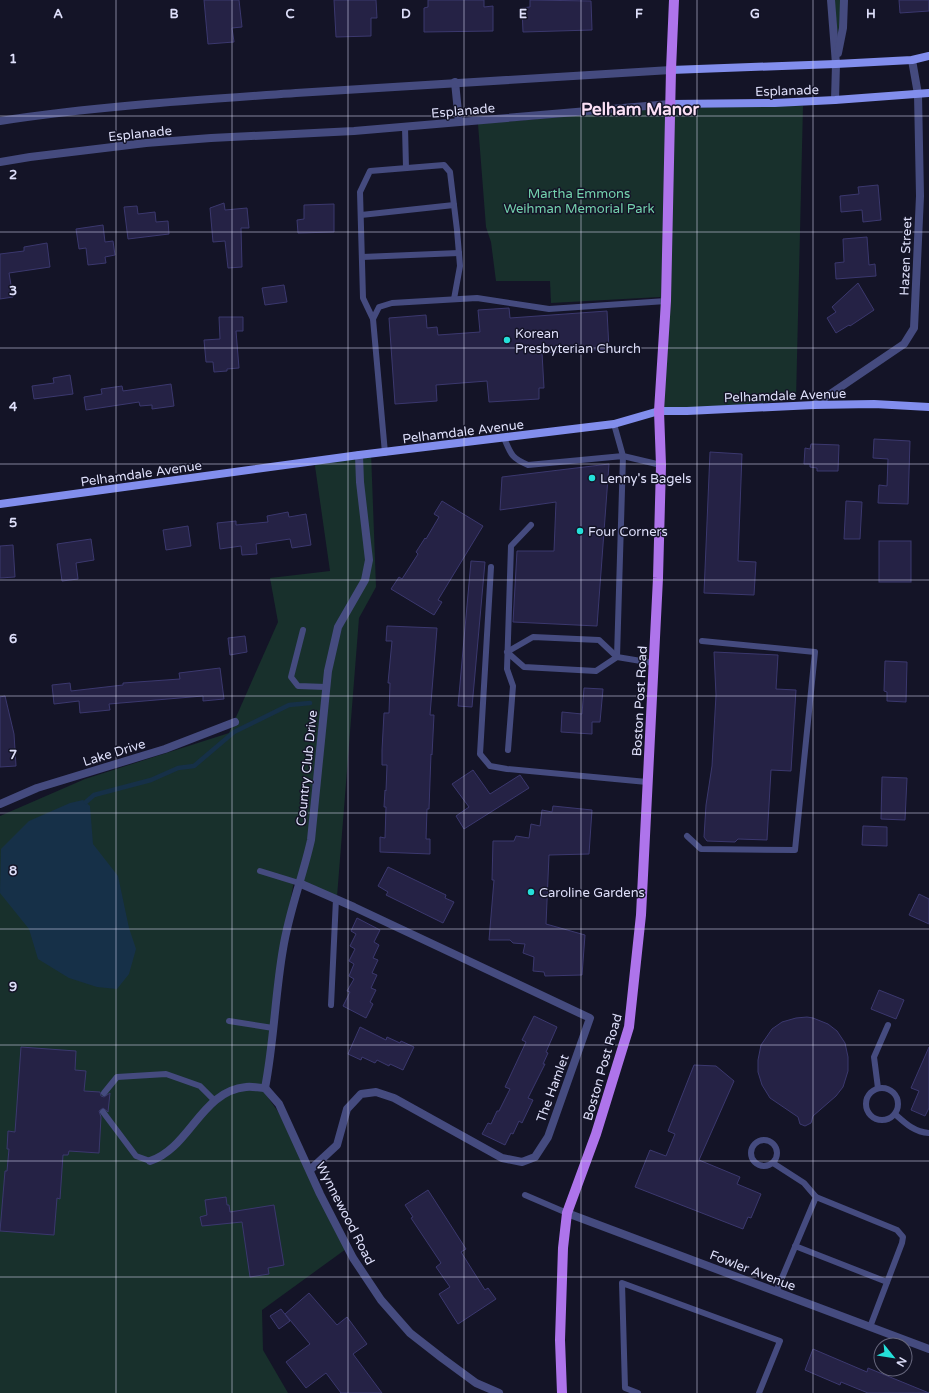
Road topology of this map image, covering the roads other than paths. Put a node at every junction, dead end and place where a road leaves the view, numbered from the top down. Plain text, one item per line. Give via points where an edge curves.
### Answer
1 (674, 0) edge
2 (831, 0) edge
3 (844, 0) edge
4 (929, 56) edge
5 (912, 60) junction
6 (836, 64) junction
7 (671, 70) junction
8 (455, 82) junction
9 (929, 93) edge
10 (918, 94) junction
11 (835, 100) junction
12 (670, 104) junction
13 (0, 121) edge
14 (458, 122) junction
15 (405, 127) junction
16 (0, 162) edge
17 (406, 168) junction
18 (454, 205) junction
19 (361, 215) junction
20 (459, 253) junction
21 (362, 257) junction
22 (454, 299) junction
23 (666, 301) junction
24 (373, 320) junction
25 (814, 405) junction
26 (929, 407) edge
27 (659, 411) junction
28 (614, 424) junction
29 (504, 438) junction
30 (385, 453) junction
31 (359, 456) junction
32 (623, 456) junction
33 (661, 465) junction
34 (0, 504) edge
35 (531, 525) dead end
36 (491, 567) dead end
37 (303, 630) dead end
38 (702, 641) dead end
39 (508, 652) junction
40 (616, 657) junction
41 (653, 663) junction
42 (326, 687) junction
43 (235, 722) dead end
44 (508, 750) dead end
45 (648, 782) junction
46 (0, 804) edge
47 (687, 836) dead end
48 (260, 871) dead end
49 (299, 883) junction
50 (336, 900) junction
51 (331, 1005) dead end
52 (229, 1021) dead end
53 (888, 1025) dead end
54 (273, 1028) junction
55 (265, 1088) junction
56 (878, 1088) junction
57 (104, 1092) dead end
58 (214, 1100) junction
59 (103, 1112) dead end
60 (895, 1114) junction
61 (929, 1133) edge
62 (150, 1162) joint
63 (773, 1163) junction
64 (310, 1170) junction
65 (525, 1195) dead end
66 (816, 1196) junction
67 (568, 1213) junction
68 (795, 1246) junction
69 (887, 1282) junction
70 (776, 1292) junction
71 (870, 1326) junction
72 (929, 1349) edge
73 (487, 1390) edge
74 (499, 1393) edge
75 (562, 1393) edge
76 (638, 1393) edge
77 (759, 1393) edge

1 - 7 main road, Boston Post Road
2 - 6 street
3 - 6 street via 843,28
4 - 5 street, Esplanade
5 - 6 street, Esplanade
5 - 10 street, Hazen Street
6 - 7 street, Esplanade
6 - 11 street
7 - 8 street, Esplanade
7 - 12 main road, Boston Post Road
8 - 13 street, Esplanade via 165,102
8 - 14 street
9 - 10 street, Esplanade
10 - 11 street, Esplanade
10 - 25 street, Hazen Street via 920,196 914,328 904,344
11 - 12 street, Esplanade
12 - 14 street, Esplanade
12 - 23 main road, Boston Post Road
14 - 15 street, Esplanade
15 - 16 street, Esplanade via 146,143
15 - 17 lane
17 - 18 lane via 444,165 450,172
17 - 19 lane via 370,171 360,192
18 - 19 lane
18 - 20 lane
19 - 21 lane
20 - 21 lane
20 - 22 lane via 460,266
21 - 24 lane via 363,298
22 - 23 lane via 477,298 549,309
22 - 24 lane via 392,303 379,307
23 - 27 main road, Boston Post Road
24 - 30 lane
25 - 26 street, Pelhamdale Avenue via 874,404
25 - 27 street, Pelhamdale Avenue via 687,412
27 - 28 street, Pelhamdale Avenue
27 - 33 main road, Boston Post Road
28 - 29 street, Pelhamdale Avenue
28 - 32 lane
29 - 30 street, Pelhamdale Avenue
29 - 32 lane via 510,454 516,461 528,465
30 - 31 street, Pelhamdale Avenue
31 - 34 street, Pelhamdale Avenue
31 - 42 street, Country Club Drive via 369,560 365,580 338,627
32 - 33 lane
32 - 40 lane
33 - 41 main road, Boston Post Road
35 - 39 lane via 511,546
36 - 45 lane via 480,754 490,766 507,769
37 - 42 lane via 291,676 298,686
38 - 47 lane via 815,652 795,850 701,850
39 - 40 lane via 524,667 596,671
39 - 40 lane via 533,637 591,639 599,640
39 - 44 lane via 507,670 513,686
40 - 41 lane
41 - 45 main road, Boston Post Road
42 - 49 street, Country Club Drive via 311,840
43 - 46 street, Lake Drive via 165,749 37,788
45 - 67 main road, Boston Post Road via 641,915 629,1027
48 - 49 lane
49 - 50 street, The Hamlet
49 - 54 street, Country Club Drive via 283,949
50 - 51 lane
50 - 64 street, The Hamlet via 590,1018 548,1137 535,1157 522,1162 502,1158 394,1098 376,1092 361,1094 347,1109 337,1144
52 - 54 lane
53 - 56 lane via 874,1057
54 - 55 street, Country Club Drive
55 - 58 street via 246,1087 226,1092
55 - 64 street, Wynnewood Road via 279,1104
56 - 60 lane via 888,1089 896,1095 898,1105
56 - 60 lane via 867,1098 867,1109 870,1114 880,1119
57 - 58 lane via 117,1077 166,1074 200,1086
58 - 62 street via 171,1150
59 - 62 lane via 136,1156
60 - 61 lane via 916,1131
63 - 63 lane via 777,1150 772,1143 764,1140 755,1143 750,1155 754,1162 766,1167
63 - 66 lane via 804,1183
64 - 73 street, Wynnewood Road via 353,1258 381,1300 410,1333
65 - 67 lane
66 - 68 lane
66 - 69 lane via 898,1230 903,1237 902,1243
67 - 70 street, Fowler Avenue
67 - 75 main road, Boston Post Road via 562,1248
68 - 69 lane
68 - 70 lane
69 - 71 lane
70 - 71 street, Fowler Avenue
71 - 72 street, Fowler Avenue
73 - 74 street, Wynnewood Road
76 - 77 lane via 625,1388 622,1283 780,1341

